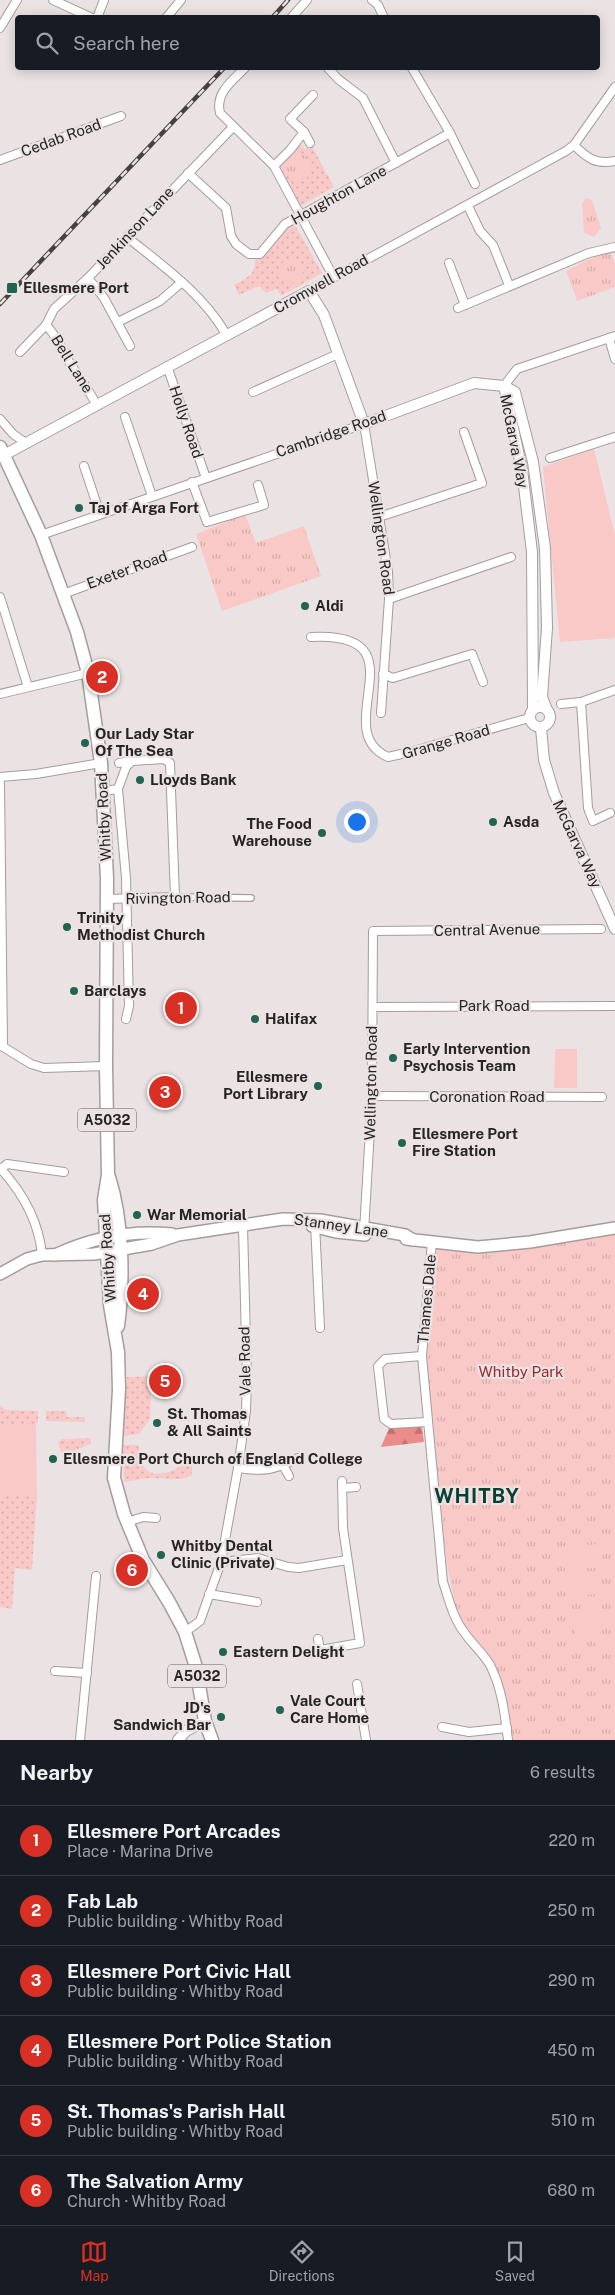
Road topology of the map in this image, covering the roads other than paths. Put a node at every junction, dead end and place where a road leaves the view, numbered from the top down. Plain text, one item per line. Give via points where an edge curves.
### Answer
1 (8, 0) edge
2 (53, 0) edge
3 (104, 0) edge
4 (181, 0) edge
5 (308, 0) edge
6 (372, 0) edge
7 (16, 3) edge
8 (86, 15) edge
9 (97, 15) edge
10 (168, 15) edge
11 (294, 15) edge
12 (383, 15) edge
13 (0, 28) edge
14 (243, 70) edge
15 (330, 70) edge
16 (413, 70) edge
17 (615, 87) edge
18 (313, 95) dead end
19 (121, 116) dead end
20 (233, 127) junction
21 (304, 132) junction
22 (450, 134) junction
23 (310, 143) dead end
24 (574, 145) junction
25 (0, 160) edge
26 (615, 161) edge
27 (396, 163) junction
28 (274, 166) junction
29 (188, 173) junction
30 (475, 184) dead end
31 (468, 206) junction
32 (300, 216) junction
33 (127, 237) junction
34 (615, 247) edge
35 (449, 263) dead end
36 (333, 276) junction
37 (88, 278) junction
38 (182, 282) junction
39 (509, 285) junction
40 (309, 291) junction
41 (118, 322) junction
42 (46, 325) junction
43 (226, 334) junction
44 (612, 337) edge
45 (130, 346) dead end
46 (20, 352) dead end
47 (338, 354) junction
48 (615, 359) edge
49 (167, 366) junction
50 (504, 386) junction
51 (253, 392) dead end
52 (96, 404) junction
53 (125, 417) dead end
54 (0, 419) edge
55 (364, 424) junction
56 (464, 432) dead end
57 (615, 437) edge
58 (26, 443) junction
59 (550, 458) dead end
60 (3, 459) edge
61 (84, 466) dead end
62 (206, 478) junction
63 (192, 482) junction
64 (258, 485) dead end
65 (152, 496) junction
66 (100, 514) junction
67 (379, 517) junction
68 (41, 534) junction
69 (192, 547) dead end
70 (511, 557) dead end
71 (63, 594) junction
72 (0, 597) edge
73 (390, 599) junction
74 (311, 637) dead end
75 (88, 673) junction
76 (383, 674) junction
77 (483, 682) dead end
78 (28, 687) junction
79 (615, 690) edge
80 (0, 694) edge
81 (581, 702) junction
82 (561, 704) dead end
83 (547, 710) junction
84 (382, 713) dead end
85 (531, 713) junction
86 (541, 728) junction
87 (132, 761) junction
88 (101, 763) junction
89 (119, 763) dead end
90 (0, 776) edge
91 (0, 783) edge
92 (118, 789) junction
93 (104, 791) junction
94 (610, 813) dead end
95 (174, 896) junction
96 (251, 898) dead end
97 (106, 899) junction
98 (125, 899) junction
99 (601, 929) dead end
100 (615, 929) edge
101 (373, 931) joint
102 (615, 1006) edge
103 (373, 1007) junction
104 (126, 1020) dead end
105 (1, 1046) edge
106 (106, 1066) junction
107 (372, 1096) junction
108 (602, 1097) dead end
109 (1, 1168) edge
110 (64, 1172) dead end
111 (108, 1175) junction
112 (315, 1223) junction
113 (243, 1226) junction
114 (615, 1228) edge
115 (364, 1231) junction
116 (120, 1234) junction
117 (178, 1235) junction
118 (106, 1236) junction
119 (432, 1242) junction
120 (120, 1249) junction
121 (107, 1251) junction
122 (42, 1255) junction
123 (55, 1255) junction
124 (0, 1274) edge
125 (320, 1328) dead end
126 (117, 1340) junction
127 (422, 1356) junction
128 (427, 1422) junction
129 (298, 1458) dead end
130 (283, 1465) junction
131 (238, 1468) junction
132 (289, 1476) dead end
133 (356, 1487) dead end
134 (144, 1507) dead end
135 (143, 1517) junction
136 (156, 1518) dead end
137 (127, 1522) junction
138 (347, 1560) junction
139 (221, 1562) junction
140 (96, 1576) dead end
141 (209, 1594) junction
142 (256, 1602) dead end
143 (184, 1632) junction
144 (318, 1639) dead end
145 (320, 1650) junction
146 (309, 1652) dead end
147 (55, 1671) dead end
148 (87, 1673) junction
149 (357, 1684) dead end
150 (205, 1721) junction
151 (442, 1727) dead end
152 (507, 1728) junction
153 (80, 1740) edge
154 (178, 1740) edge
155 (212, 1740) edge
156 (366, 1740) edge
157 (508, 1740) edge

1 - 7 street
2 - 8 street
3 - 9 street
4 - 10 street
5 - 11 street
6 - 12 street
7 - 13 street
14 - 20 street via 219,97 218,104 224,119
15 - 27 street via 363,98
16 - 22 street
17 - 24 street, Cromwell Road
18 - 21 street via 290,119
19 - 25 street, Cedab Road
20 - 28 street
20 - 29 street, Jenkinson Lane
21 - 23 street
21 - 28 street
22 - 27 street, Houghton Lane
22 - 30 street
24 - 26 street via 592,161
24 - 31 street, Cromwell Road
27 - 32 street, Houghton Lane
28 - 32 street
29 - 32 street, Houghton Lane via 226,208 231,236 249,254 260,254 285,224
29 - 33 street, Jenkinson Lane
31 - 36 street, Cromwell Road
31 - 39 street via 480,231 493,245
32 - 36 street
33 - 37 street, Jenkinson Lane
33 - 38 street
34 - 39 street via 600,249
35 - 39 street via 461,306
36 - 40 street, Cromwell Road
37 - 41 street
37 - 42 street, Jenkinson Lane via 54,309
38 - 41 street via 160,301
38 - 43 street via 206,304
40 - 43 street, Cromwell Road
40 - 47 street via 324,315
41 - 45 street
42 - 46 street, Jenkinson Lane
42 - 52 street, Bell Lane
43 - 49 street, Cromwell Road
44 - 48 street
44 - 50 street via 517,369
47 - 51 street
47 - 55 street
49 - 52 street, Cromwell Road
49 - 62 street, Holly Road
50 - 55 street, Cambridge Road via 474,383
50 - 83 street, McGarva Way via 515,392 533,462 545,548 547,628 542,697
50 - 85 street, McGarva Way via 522,470 532,552
52 - 58 street, Cromwell Road
53 - 65 street
54 - 58 street
55 - 62 street, Cambridge Road
55 - 67 street, Wellington Road
56 - 67 street via 482,483
57 - 59 street
58 - 60 street, Cromwell Road
60 - 68 main road, Whitby Road / A5032
61 - 66 street
62 - 63 street, Cambridge Road
63 - 64 street via 207,522 264,505
63 - 65 street, Cambridge Road
65 - 66 street, Cambridge Road
66 - 68 street, Cambridge Road
67 - 73 street, Wellington Road
68 - 71 main road, Whitby Road / A5032
69 - 71 street, Exeter Road
70 - 73 street
71 - 75 main road, Whitby Road / A5032
72 - 78 street
73 - 76 street, Wellington Road
74 - 85 street, Grange Road via 351,639 364,649 370,672 366,736 375,750 388,756 410,752
75 - 78 street
75 - 88 main road, Whitby Road / A5032
76 - 77 street via 394,678 472,654
76 - 84 street, Wellington Road
78 - 80 street
79 - 81 street
81 - 82 street
81 - 94 street via 588,808 593,821
83 - 85 street via 542,707
83 - 86 street via 550,720
85 - 86 street via 534,726
86 - 100 street, McGarva Way via 544,760 554,794
87 - 89 street
87 - 92 street via 126,767
87 - 95 street via 164,759 170,763
88 - 90 street via 36,774
88 - 93 main road, Whitby Road / A5032
91 - 105 street
92 - 93 street
92 - 98 street
93 - 97 main road, Whitby Road / A5032
95 - 96 street, Rivington Road
95 - 98 street, Rivington Road
97 - 98 street, Rivington Road
97 - 106 main road, Whitby Road / A5032
98 - 104 street via 129,1006
99 - 101 street, Central Avenue
101 - 103 street, Wellington Road
102 - 103 street, Park Road
103 - 107 street, Wellington Road
105 - 106 street via 44,1068
106 - 111 main road, Whitby Road / A5032
107 - 108 street, Coronation Road
107 - 115 street, Wellington Road
109 - 110 street via 7,1164
109 - 122 street via 31,1213
111 - 116 main road, Whitby Road / A5032 via 116,1197
111 - 118 main road, Whitby Road / A5032 via 104,1200
112 - 113 main road, Stanney Lane
112 - 113 main road, Stanney Lane via 283,1219
112 - 115 main road, Stanney Lane via 336,1232
112 - 125 street
113 - 117 main road, Stanney Lane
113 - 131 street, Vale Road via 246,1411
114 - 119 main road, Stanney Lane via 478,1247
115 - 119 main road, Stanney Lane
116 - 117 main road, Stanney Lane via 150,1232
116 - 118 main road, Stanney Lane
116 - 120 main road, Whitby Road / A5032
117 - 120 main road, Stanney Lane via 152,1244
118 - 121 main road, Whitby Road / A5032
118 - 123 main road, Stanney Lane
119 - 127 street, Thames Dale
120 - 121 main road, Stanney Lane
120 - 126 main road, Whitby Road / A5032 via 121,1301
121 - 123 main road, Stanney Lane
121 - 126 main road, Whitby Road / A5032 via 110,1305
122 - 123 main road, Stanney Lane
122 - 124 main road
126 - 137 main road, Whitby Road / A5032 via 119,1390 114,1478
127 - 128 street, Thames Dale
127 - 128 street, Thames Dale via 385,1359 378,1366 384,1419 391,1424
128 - 152 street, Thames Dale via 444,1582 452,1611 463,1631 493,1671
129 - 130 street
130 - 131 street via 260,1472
130 - 132 street
131 - 139 street, Vale Road
133 - 138 street via 343,1484
134 - 135 street
135 - 136 street
135 - 137 street
137 - 143 main road, Whitby Road / A5032
138 - 139 street via 299,1568 258,1558
138 - 145 street via 360,1643
139 - 141 street, Vale Road
140 - 148 street
141 - 142 street
141 - 143 street, Vale Road via 200,1621
143 - 150 main road, A5032 via 196,1667
144 - 145 street
145 - 146 street
147 - 148 street
148 - 153 street
149 - 156 street
150 - 154 street via 186,1730
150 - 155 main road, A5032
151 - 152 street via 470,1732
152 - 157 street, Thames Dale

